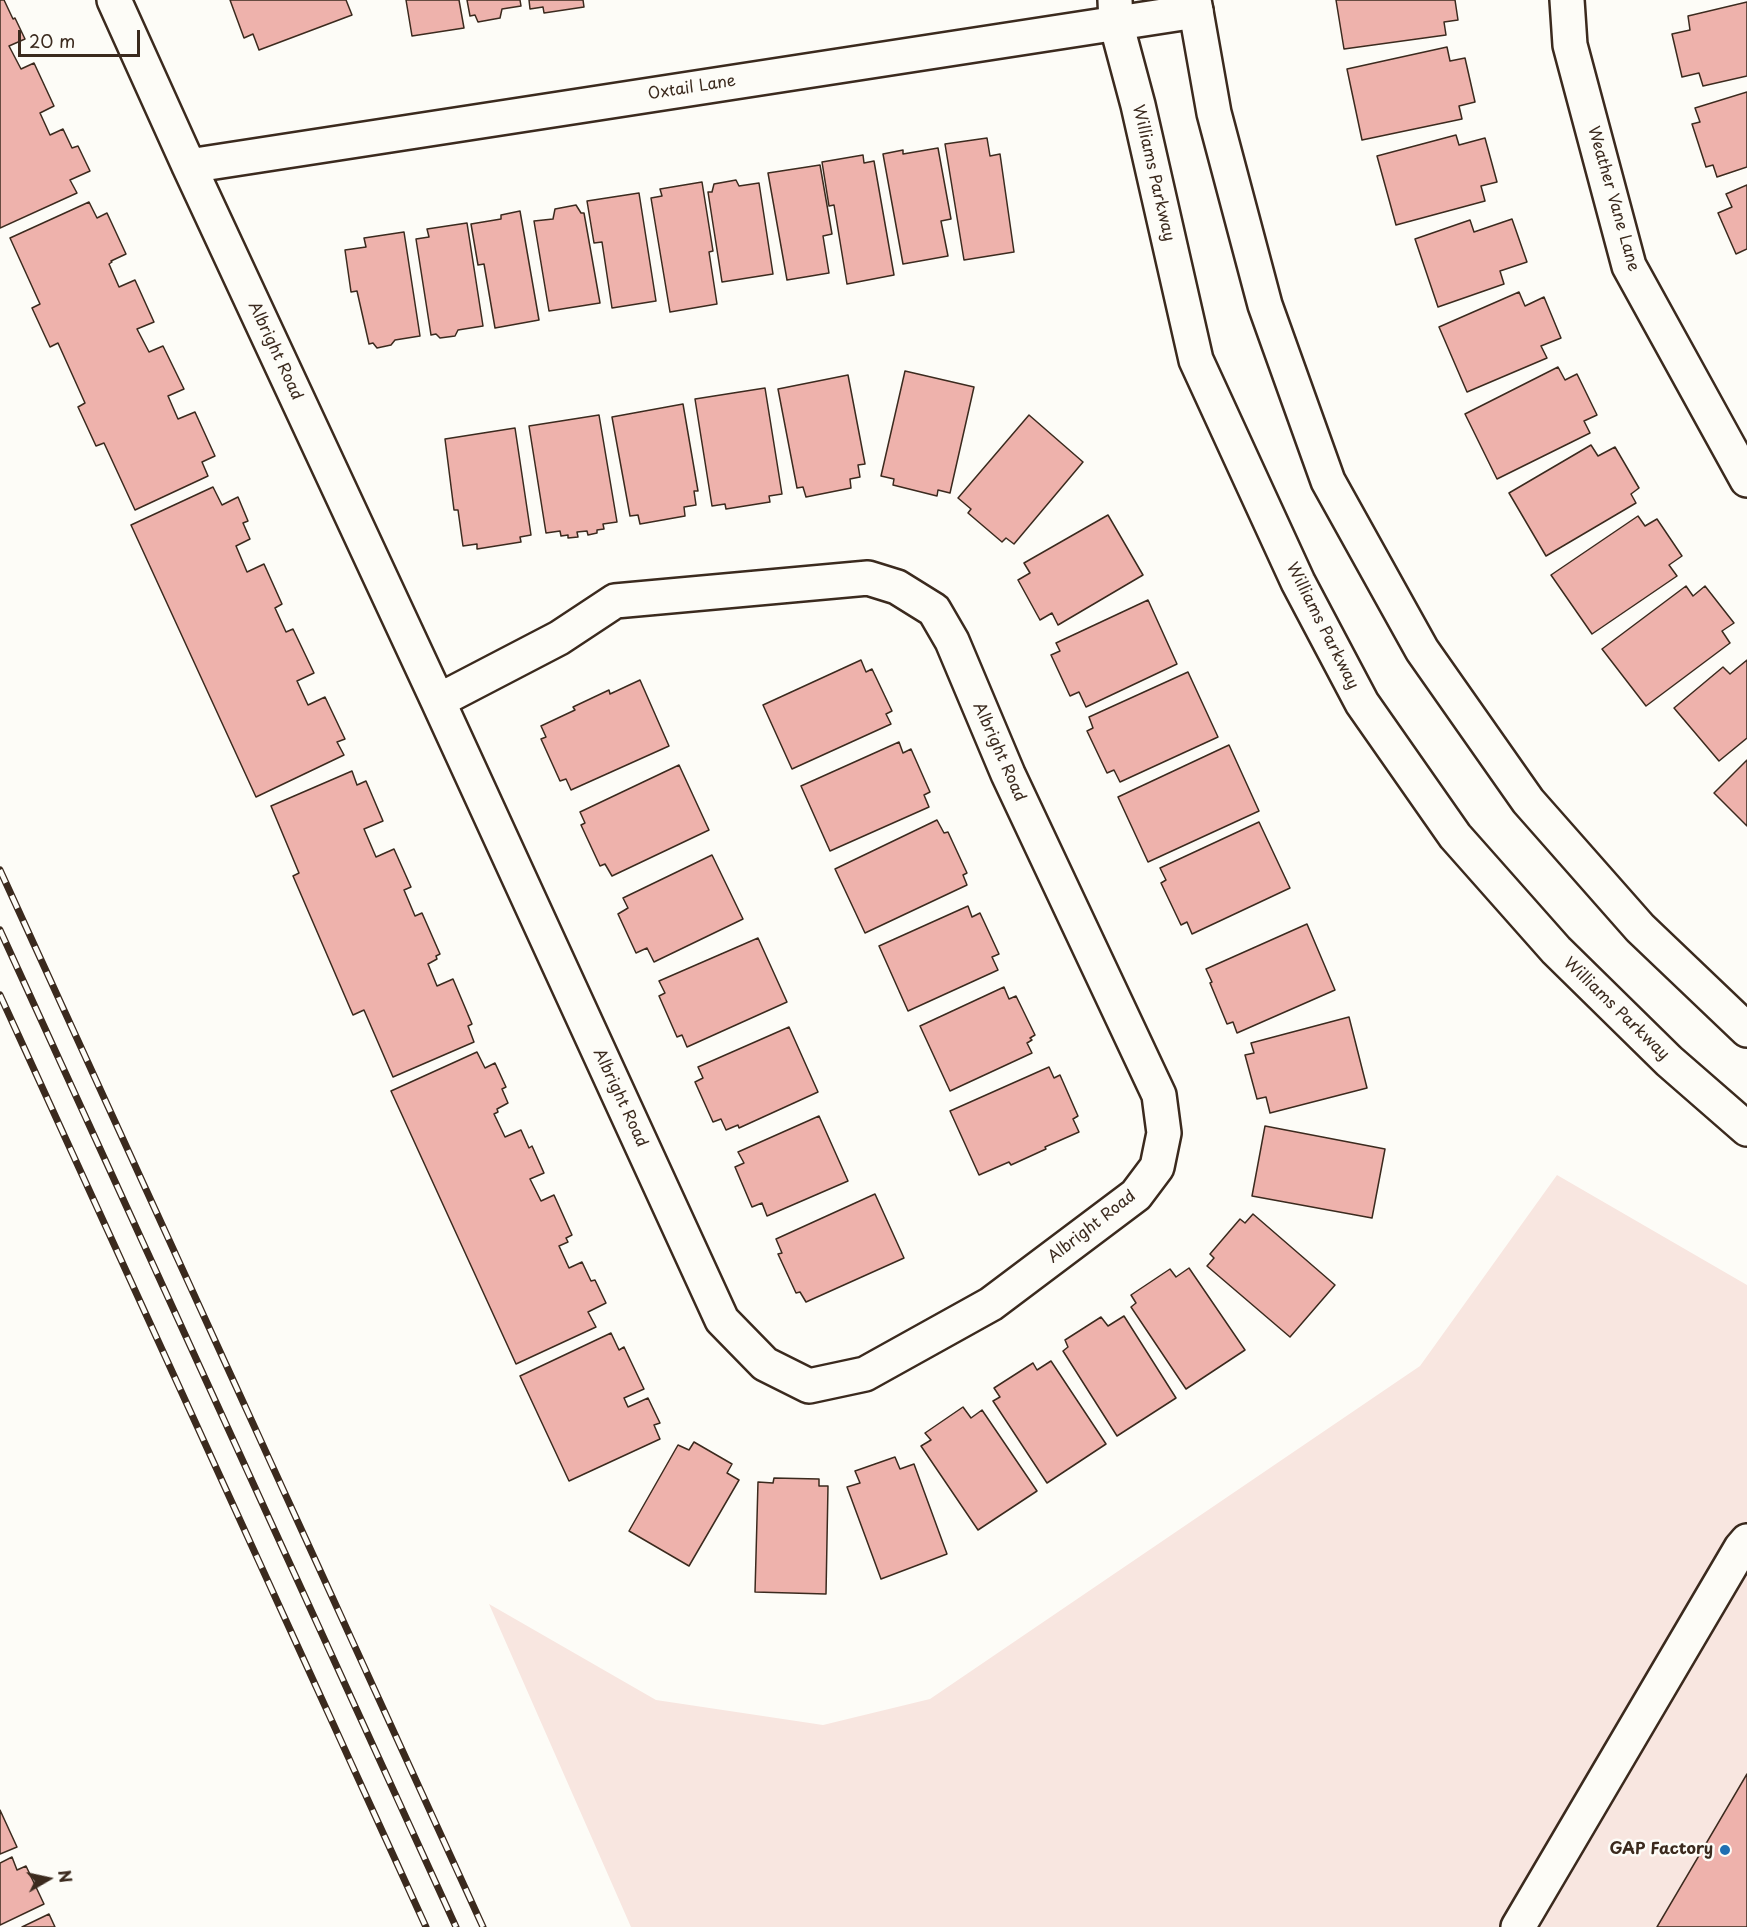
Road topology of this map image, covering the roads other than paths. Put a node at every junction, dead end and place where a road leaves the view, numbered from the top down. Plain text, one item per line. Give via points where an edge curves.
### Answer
1 (114, 0) edge
2 (1567, 0) edge
3 (1195, 6) edge
4 (1115, 11) edge
5 (189, 166) junction
6 (1747, 480) edge
7 (438, 701) junction
8 (1747, 1030) edge
9 (1747, 1129) edge
10 (1747, 1541) edge
11 (1518, 1927) edge

1 - 5 street, Albright Road
2 - 6 street, Weather Vane Lane via 1570,45 1629,266
3 - 4 street, Oxtail Lane
3 - 8 street via 1214,113 1265,305 1328,481 1422,650 1528,801 1640,928
4 - 5 street, Oxtail Lane
4 - 9 street, Williams Parkway via 1197,360 1298,582 1362,703 1455,836 1556,950 1669,1061
5 - 7 street, Albright Road
7 - 7 street, Albright Road via 722,1320 765,1364 808,1386 865,1374 991,1304 1136,1195 1157,1167 1164,1133 1159,1095 1008,774 952,641 934,610 897,587 868,578 615,601 559,638
10 - 11 street

